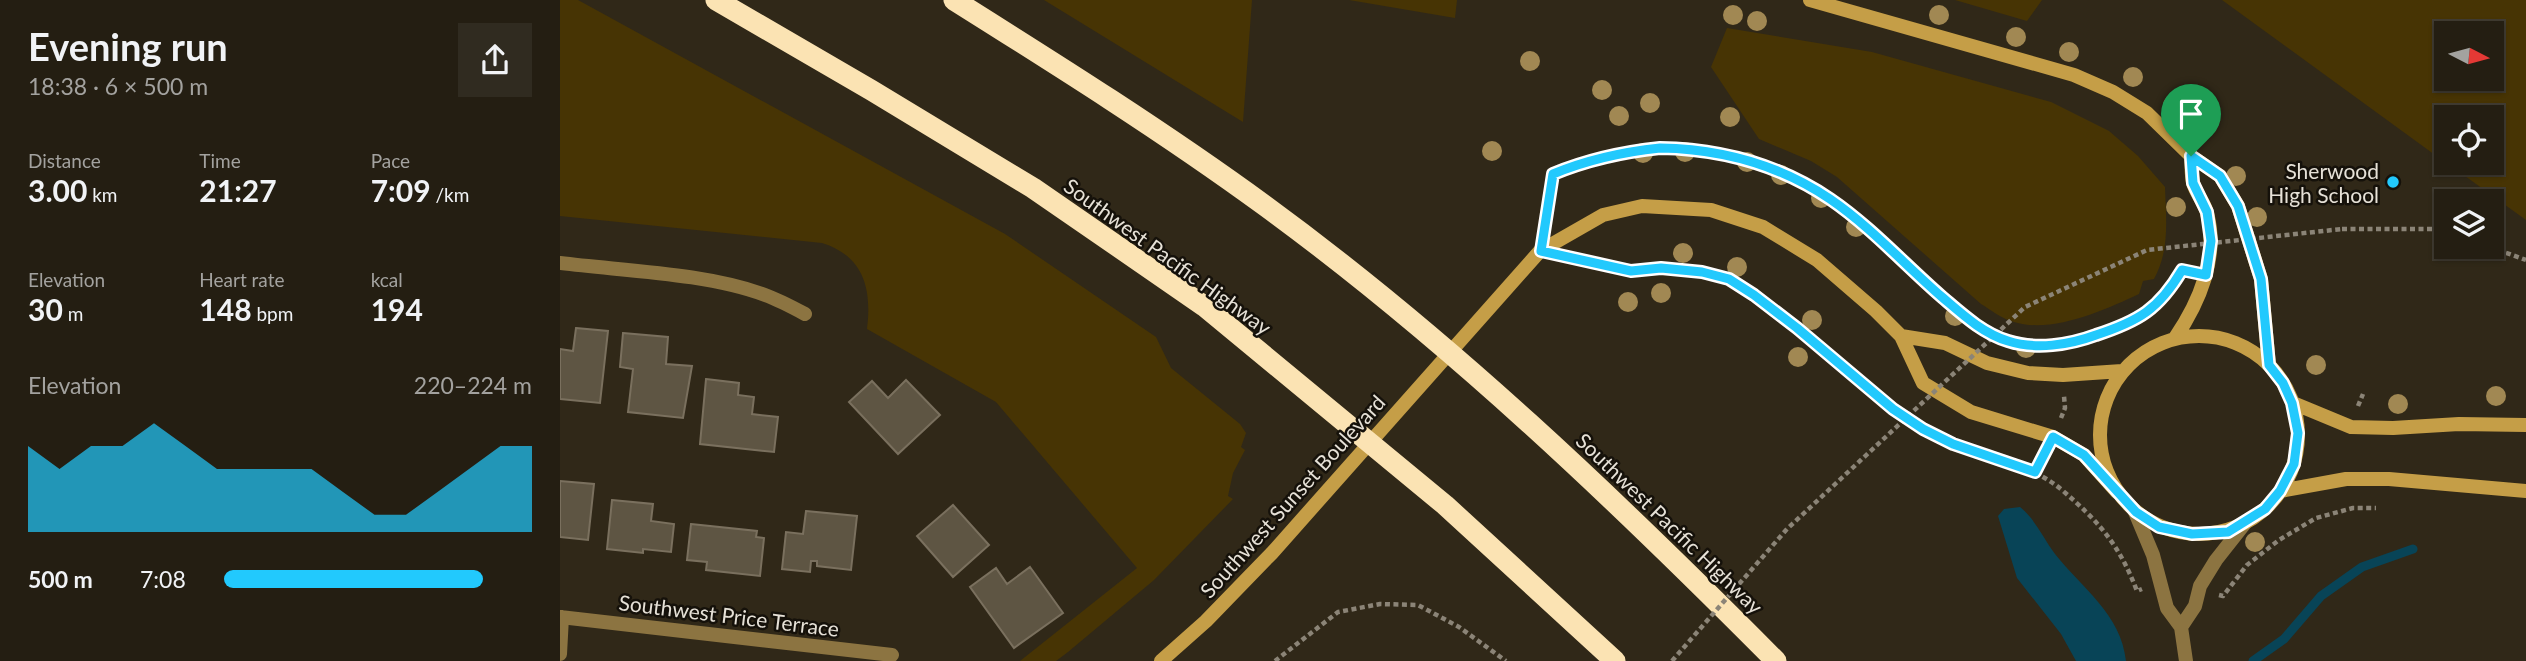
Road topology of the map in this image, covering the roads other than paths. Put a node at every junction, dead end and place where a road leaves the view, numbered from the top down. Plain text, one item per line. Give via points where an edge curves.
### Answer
1 (716, 0) edge
2 (954, 0) edge
3 (1810, 0) edge
4 (2191, 156) junction
5 (560, 263) edge
6 (805, 314) dead end
7 (1901, 336) junction
8 (2175, 338) junction
9 (1448, 353) junction
10 (2269, 365) junction
11 (2122, 371) junction
12 (2292, 403) junction
13 (2526, 425) edge
14 (1370, 442) junction
15 (2280, 491) junction
16 (2526, 491) edge
17 (2117, 492) junction
18 (2136, 512) junction
19 (2246, 522) junction
20 (561, 617) edge
21 (2181, 627) junction
22 (560, 654) edge
23 (892, 655) dead end
24 (1161, 661) edge
25 (1615, 661) edge
26 (1776, 661) edge
27 (2186, 661) edge

1 - 14 highway, Southwest Pacific Highway via 1044,195 1204,306
2 - 9 highway, Southwest Pacific Highway via 1265,205
3 - 4 main road via 2094,82 2147,113
4 - 8 main road via 2193,183 2207,212 2211,241 2206,275 2193,312
4 - 10 main road via 2220,176 2238,206 2261,279
5 - 6 street via 706,280 766,295
7 - 9 main road, Southwest Sunset Boulevard via 1817,260 1763,227 1711,209 1642,206 1603,215 1541,251
7 - 11 main road via 1945,343 1987,363 2028,373
7 - 17 main road, Southwest Sunset Boulevard via 1923,383 1970,412 2053,437 2084,455
8 - 10 main road via 2209,336 2242,345
8 - 11 main road via 2146,350
9 - 14 main road, Southwest Sunset Boulevard
9 - 26 highway, Southwest Pacific Highway via 1577,465
10 - 12 main road
11 - 17 main road via 2106,399 2099,431 2103,463
12 - 13 main road via 2351,426
12 - 15 main road via 2298,433 2294,464
14 - 24 main road, Southwest Sunset Boulevard via 1272,553
14 - 25 highway, Southwest Pacific Highway via 1446,505
15 - 16 main road via 2346,480 2389,479
15 - 19 main road
17 - 18 main road
18 - 19 main road via 2159,527 2192,534 2228,532
18 - 21 street via 2167,608
19 - 21 street via 2216,560
20 - 22 street
20 - 23 street, Southwest Price Terrace
21 - 27 street

